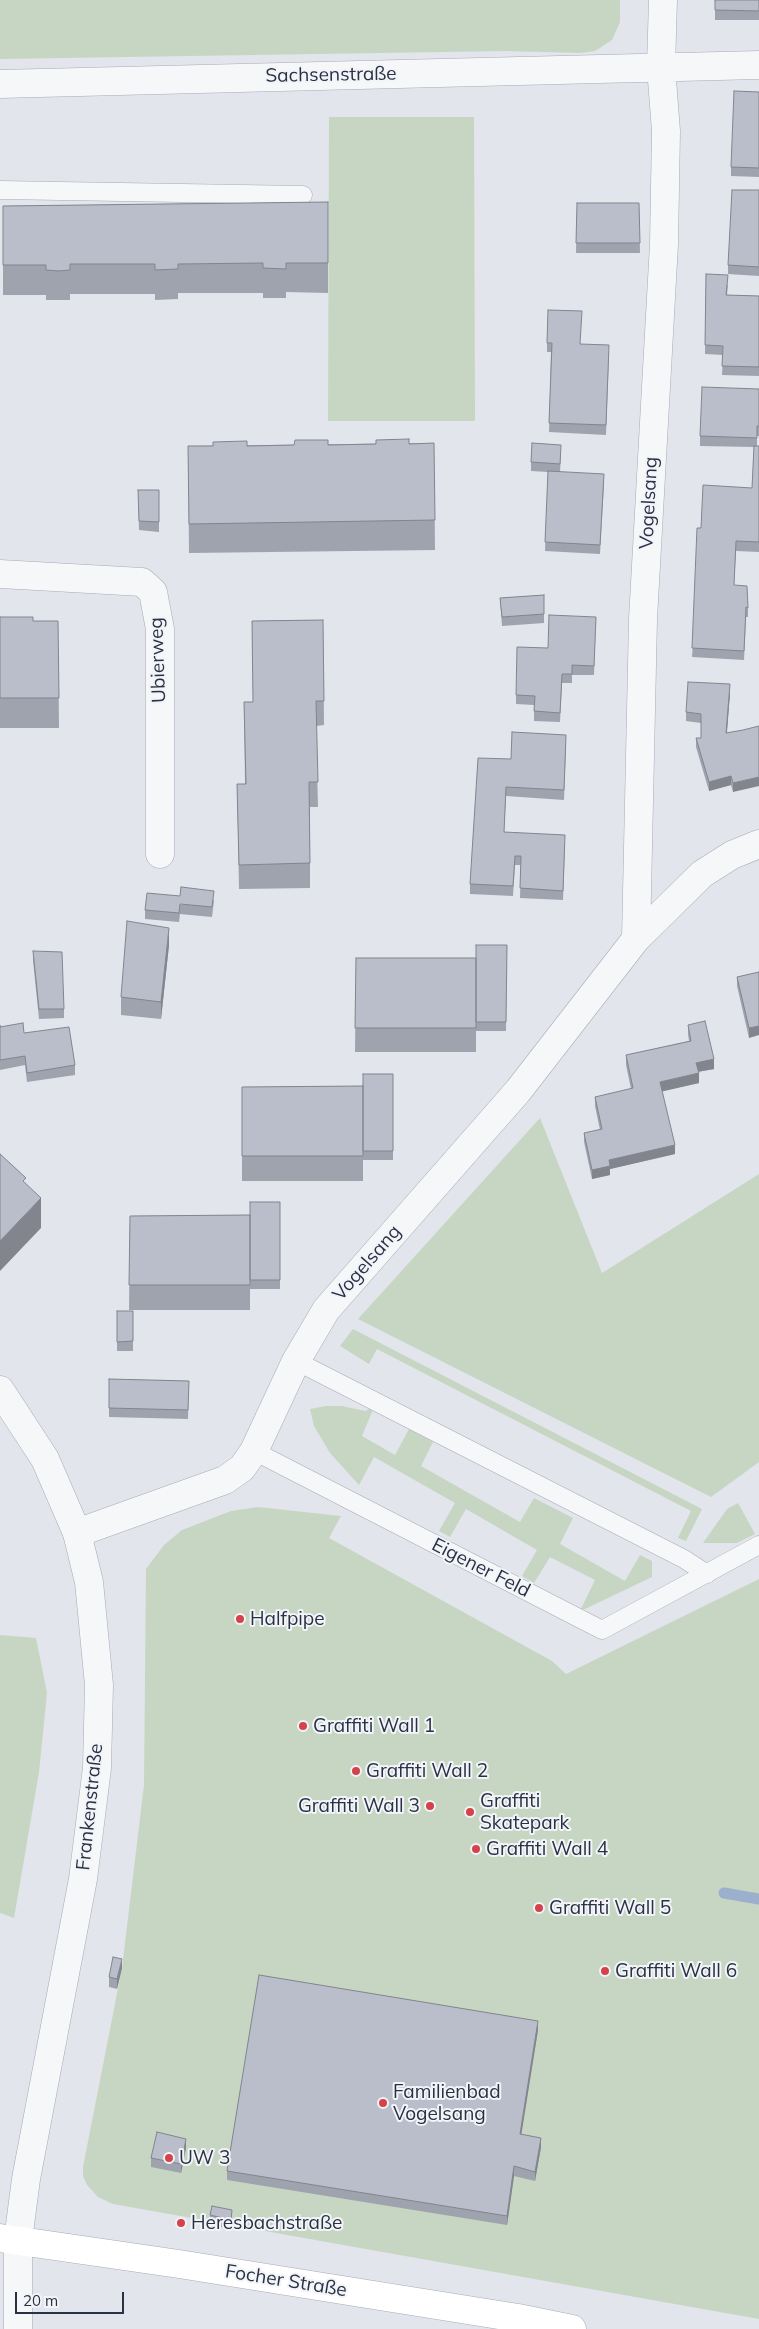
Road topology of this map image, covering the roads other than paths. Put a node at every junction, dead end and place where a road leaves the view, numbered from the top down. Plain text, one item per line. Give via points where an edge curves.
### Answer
1 (663, 0) edge
2 (759, 65) edge
3 (661, 67) junction
4 (0, 84) edge
5 (0, 190) edge
6 (303, 195) dead end
7 (0, 574) edge
8 (759, 844) edge
9 (160, 854) dead end
10 (636, 940) junction
11 (296, 1361) junction
12 (0, 1390) edge
13 (254, 1451) junction
14 (77, 1533) junction
15 (759, 1545) edge
16 (707, 1574) junction
17 (9, 2239) edge
18 (18, 2329) edge
19 (572, 2329) edge

1 - 3 street, Vogelsang
2 - 3 street
3 - 4 street, Sachsenstraße
3 - 10 street, Vogelsang via 666,131 664,244 643,619
5 - 6 lane
7 - 9 street, Ubierweg via 142,582 153,592 160,629
8 - 10 street, Vogelsang via 732,855 702,874
10 - 11 street, Vogelsang via 518,1091 326,1310
11 - 13 street, Vogelsang
11 - 16 lane via 676,1554
12 - 14 street, Frankenstraße via 45,1459
13 - 14 street, Vogelsang via 242,1468 225,1480
13 - 16 lane, Eigener Feld via 602,1630
14 - 17 street, Frankenstraße via 89,1582 99,1685 97,1768 83,1879 26,2179
15 - 16 lane, Eigener Feld
17 - 18 street
17 - 19 main road, Focher Straße

